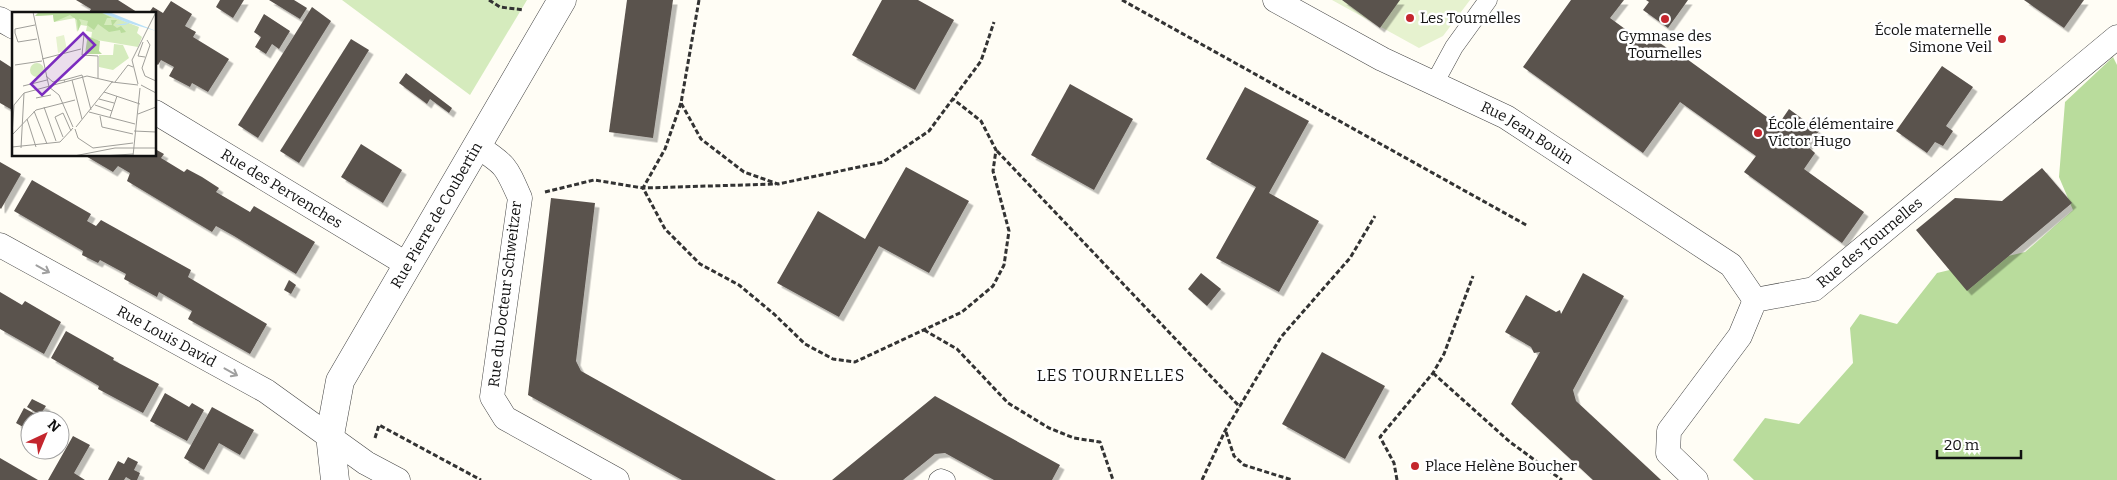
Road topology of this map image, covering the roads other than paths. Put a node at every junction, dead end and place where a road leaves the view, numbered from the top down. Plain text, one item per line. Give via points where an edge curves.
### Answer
1 (1276, 0) edge
2 (1488, 0) edge
3 (558, 7) edge
4 (0, 19) edge
5 (12, 26) edge
6 (2117, 37) edge
7 (1435, 82) junction
8 (156, 113) edge
9 (477, 146) junction
10 (0, 245) edge
11 (408, 264) junction
12 (1755, 300) junction
13 (330, 435) junction
14 (335, 480) edge
15 (398, 480) edge
16 (616, 480) edge
17 (938, 480) edge
18 (946, 480) edge
19 (1696, 480) edge

1 - 7 street, Rue Jean Bouin via 1382,59
2 - 7 street via 1454,47
3 - 9 street, Rue Pierre de Coubertin
4 - 5 street
6 - 12 street, Rue des Tournelles via 1814,289
7 - 12 street, Rue Jean Bouin via 1506,117 1731,265
8 - 11 street, Rue des Pervenches
9 - 11 street, Rue Pierre de Coubertin
9 - 16 street, Rue du Docteur Schweitzer via 503,163 520,198 492,397 505,418
10 -> 13 street, Rue Louis David via 266,391
11 - 13 street, Rue Pierre de Coubertin via 340,381
12 - 19 street via 1740,336 1669,431 1668,453
13 - 14 street, Rue Pierre de Coubertin
13 - 15 street, Rue Louis David via 366,463
17 - 18 street

